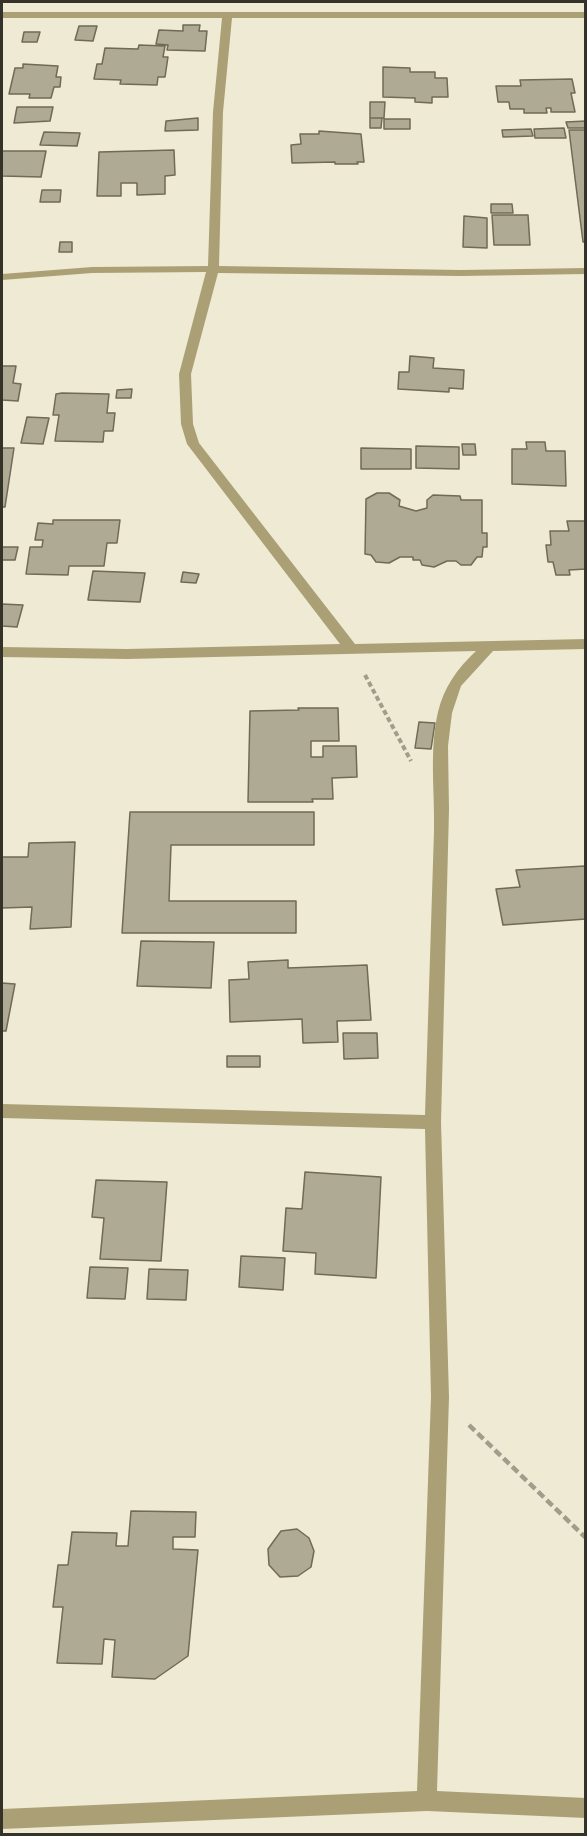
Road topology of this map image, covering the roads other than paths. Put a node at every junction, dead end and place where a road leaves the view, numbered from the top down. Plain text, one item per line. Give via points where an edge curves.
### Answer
1 (25, 2) edge
2 (2, 15) edge
3 (22, 15) junction
4 (585, 15) edge
5 (227, 16) junction
6 (213, 269) junction
7 (585, 271) edge
8 (2, 277) edge
9 (585, 644) edge
10 (490, 646) junction
11 (352, 650) junction
12 (2, 652) edge
13 (2, 1112) edge
14 (433, 1122) junction
15 (427, 1801) junction
16 (585, 1808) edge
17 (2, 1819) edge

1 - 3 street
2 - 3 street
3 - 5 street
4 - 5 street
5 - 6 street via 218,112
6 - 7 street
6 - 8 street via 92,270
6 - 11 street via 185,374 187,424 193,444
9 - 10 street
10 - 11 street
10 - 14 street via 454,685 439,761 442,810
11 - 12 street
13 - 14 street
14 - 15 street via 440,1397
15 - 16 street
15 - 17 street

